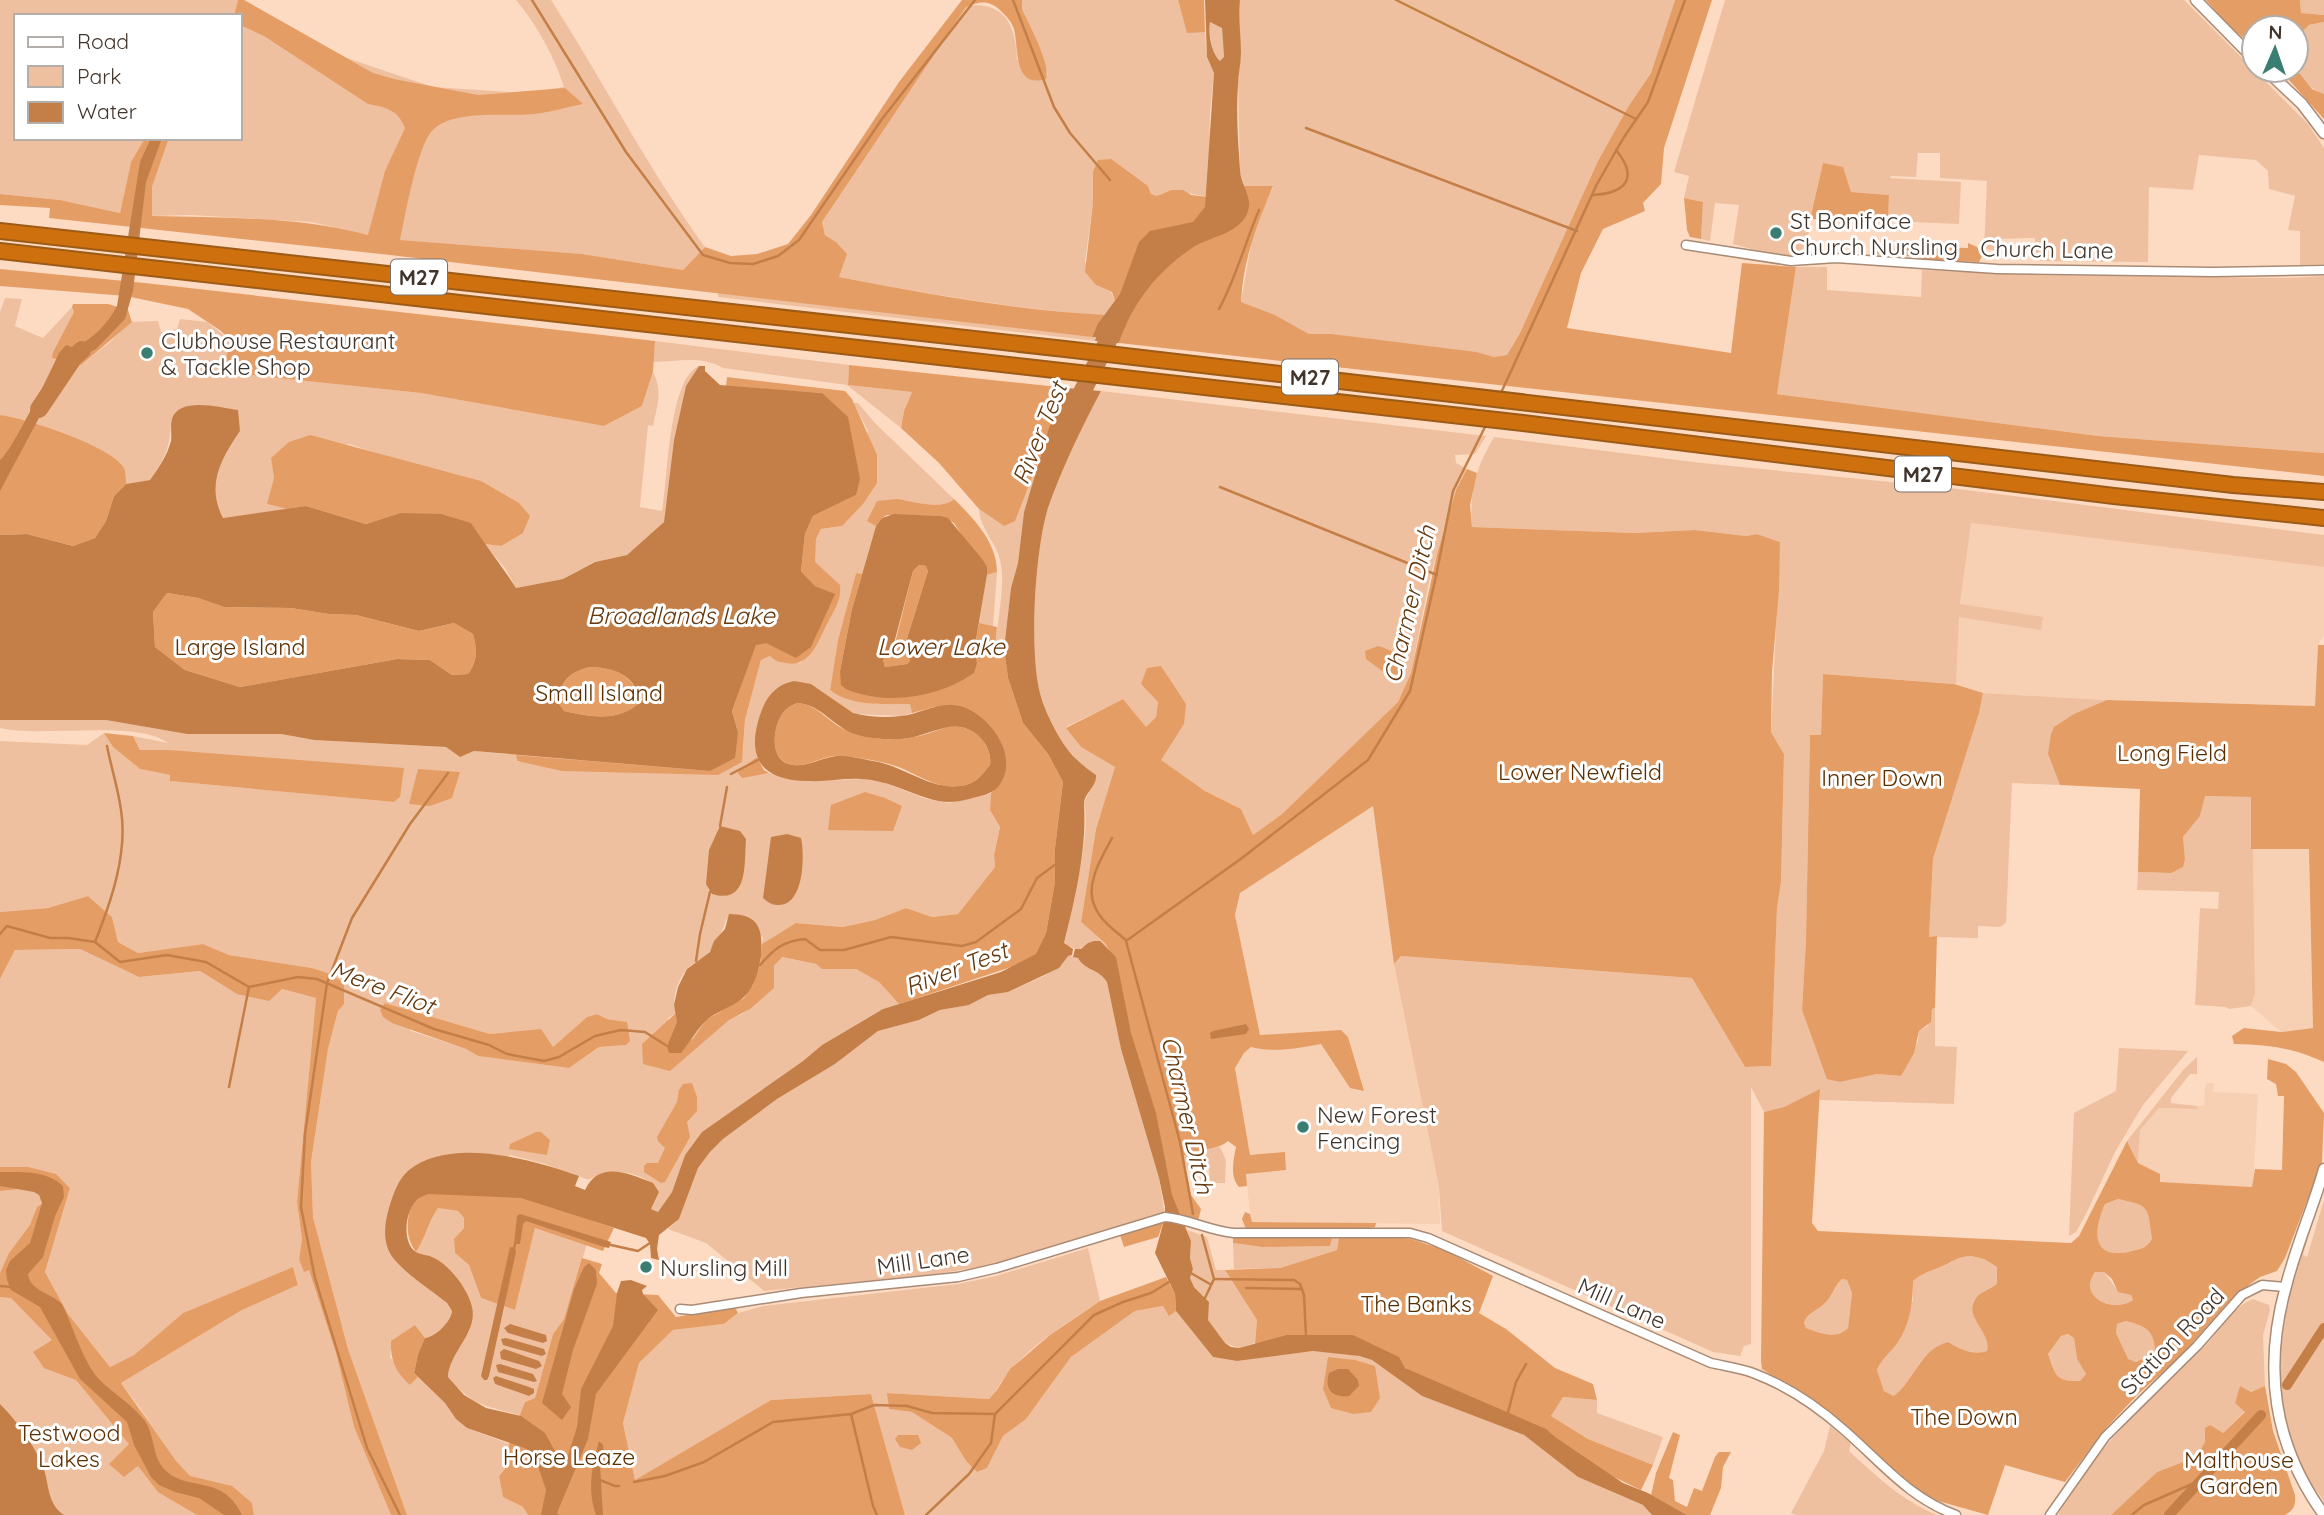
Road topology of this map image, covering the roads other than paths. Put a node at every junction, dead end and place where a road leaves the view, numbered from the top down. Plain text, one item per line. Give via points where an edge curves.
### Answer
1 (2196, 0) edge
2 (2240, 45) edge
3 (2281, 84) edge
4 (2324, 133) edge
5 (0, 231) edge
6 (1686, 244) dead end
7 (0, 251) edge
8 (2324, 270) edge
9 (2324, 492) edge
10 (2324, 518) edge
11 (2324, 1169) edge
12 (2285, 1287) junction
13 (680, 1308) dead end
14 (2321, 1514) edge
15 (1956, 1515) edge
16 (2050, 1515) edge

1 - 2 street
3 - 4 street
5 - 9 highway, M27
6 - 8 street, Church Lane via 1791,261 1836,258 2011,269
7 - 10 highway, M27
11 - 12 street
12 - 14 street via 2272,1367 2276,1404 2297,1471
12 - 16 street, Station Road via 2262,1285 2242,1295 2105,1437
13 - 15 street, Mill Lane via 958,1277 1165,1217 1182,1218 1217,1232 1409,1233 1711,1363 1752,1372 1787,1390 1845,1431 1906,1488

